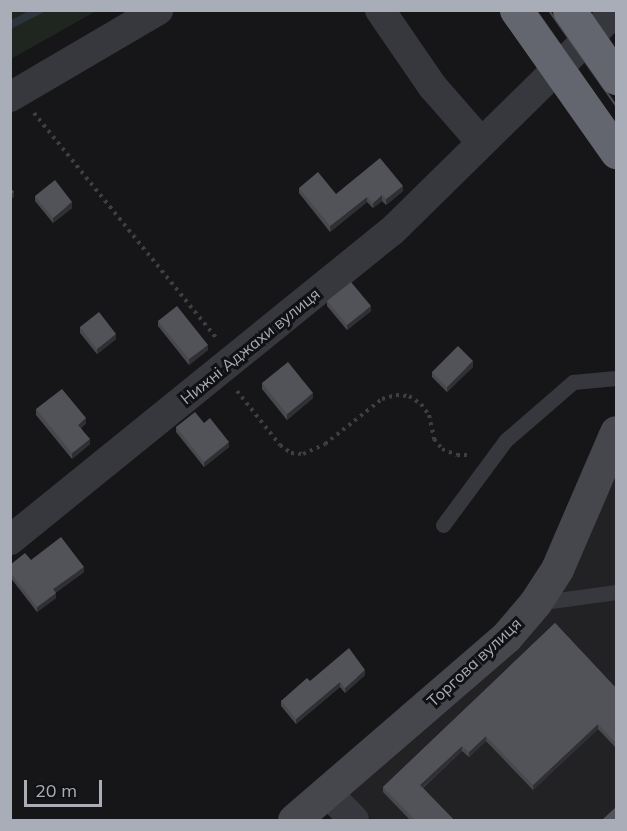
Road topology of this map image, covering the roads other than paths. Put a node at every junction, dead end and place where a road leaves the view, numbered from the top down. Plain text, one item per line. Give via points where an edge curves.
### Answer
1 (158, 10) edge
2 (380, 10) edge
3 (516, 10) edge
4 (569, 10) edge
5 (616, 11) edge
6 (616, 78) edge
7 (14, 95) edge
8 (481, 142) junction
9 (616, 152) edge
10 (616, 378) edge
11 (616, 432) edge
12 (443, 525) dead end
13 (10, 540) edge
14 (616, 592) edge
15 (535, 603) junction
16 (327, 792) junction
17 (294, 820) edge
18 (354, 820) edge

1 - 7 street
2 - 8 street via 433,87
3 - 9 highway, bridge
4 - 6 highway, bridge
5 - 8 street, Нижні Аджахи вулиця
8 - 13 street, Нижні Аджахи вулиця via 392,231
10 - 12 lane via 573,382 506,440
11 - 15 street, Торгова вулиця via 557,569
14 - 15 lane
15 - 16 street, Торгова вулиця via 506,638
16 - 17 street, Торгова вулиця
16 - 18 street

